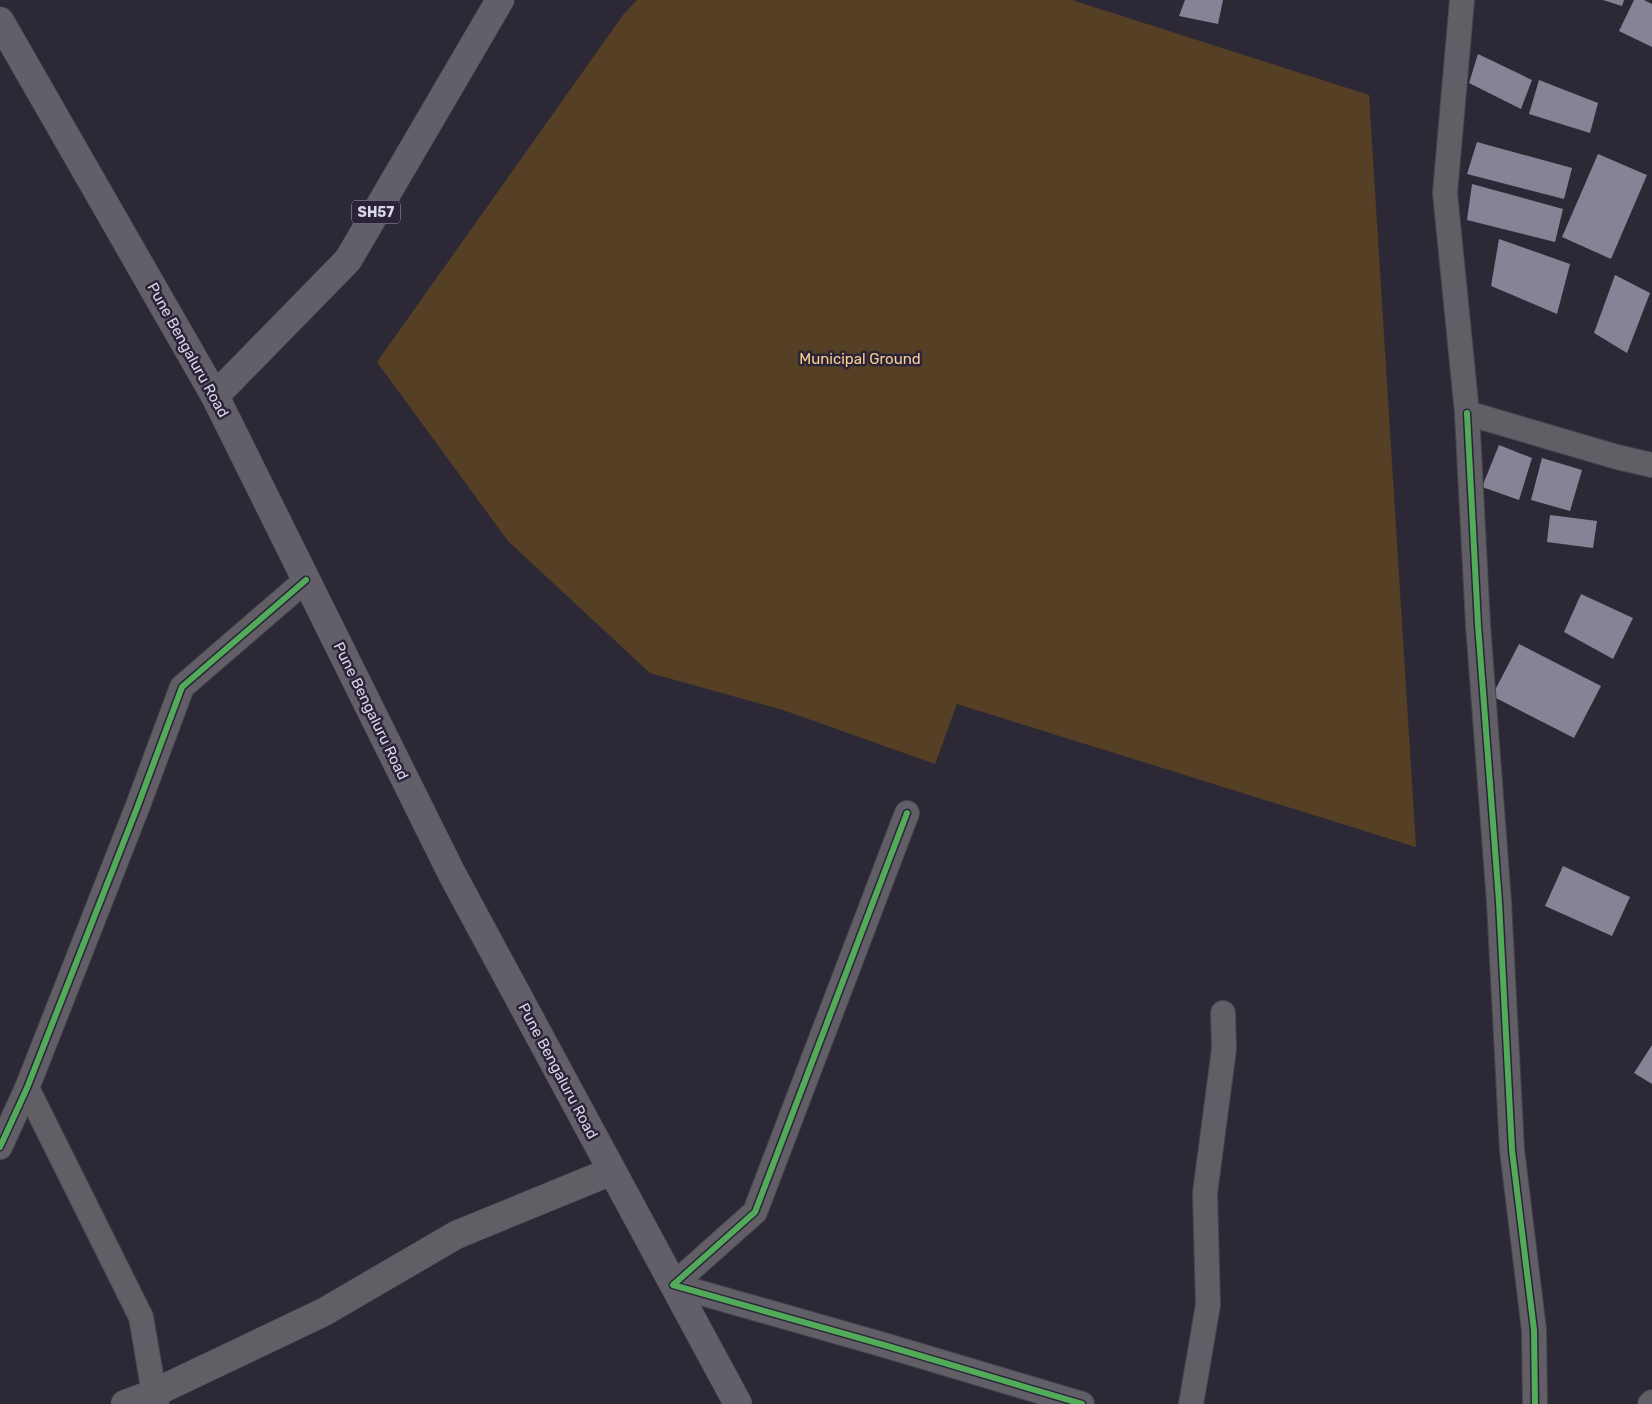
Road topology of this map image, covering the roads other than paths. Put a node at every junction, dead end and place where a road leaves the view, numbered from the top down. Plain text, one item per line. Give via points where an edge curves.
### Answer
1 (500, 0) edge
2 (1462, 0) edge
3 (0, 21) edge
4 (215, 396) junction
5 (1467, 413) junction
6 (1652, 465) edge
7 (306, 580) junction
8 (907, 812) dead end
9 (1223, 1013) dead end
10 (27, 1088) junction
11 (0, 1148) edge
12 (612, 1171) junction
13 (673, 1285) junction
14 (156, 1399) edge
15 (732, 1402) edge
16 (125, 1404) edge
17 (1082, 1404) edge
18 (1191, 1404) edge
19 (1535, 1404) edge

1 - 4 main road, SH57 via 348,260
2 - 5 street via 1445,193
3 - 4 main road, Pune Bengaluru Road
4 - 7 main road, Pune Bengaluru Road
5 - 6 street
5 - 19 street via 1512,1150 1534,1330
7 - 10 street via 182,688
7 - 12 main road, Pune Bengaluru Road via 452,874
8 - 13 street via 755,1212
9 - 18 street via 1224,1049 1205,1193 1208,1305
10 - 11 street
10 - 14 street via 141,1317
12 - 13 main road, Pune Bengaluru Road
12 - 14 street via 456,1235 324,1312
13 - 15 main road, Pune Bengaluru Road
13 - 17 street
14 - 16 street

